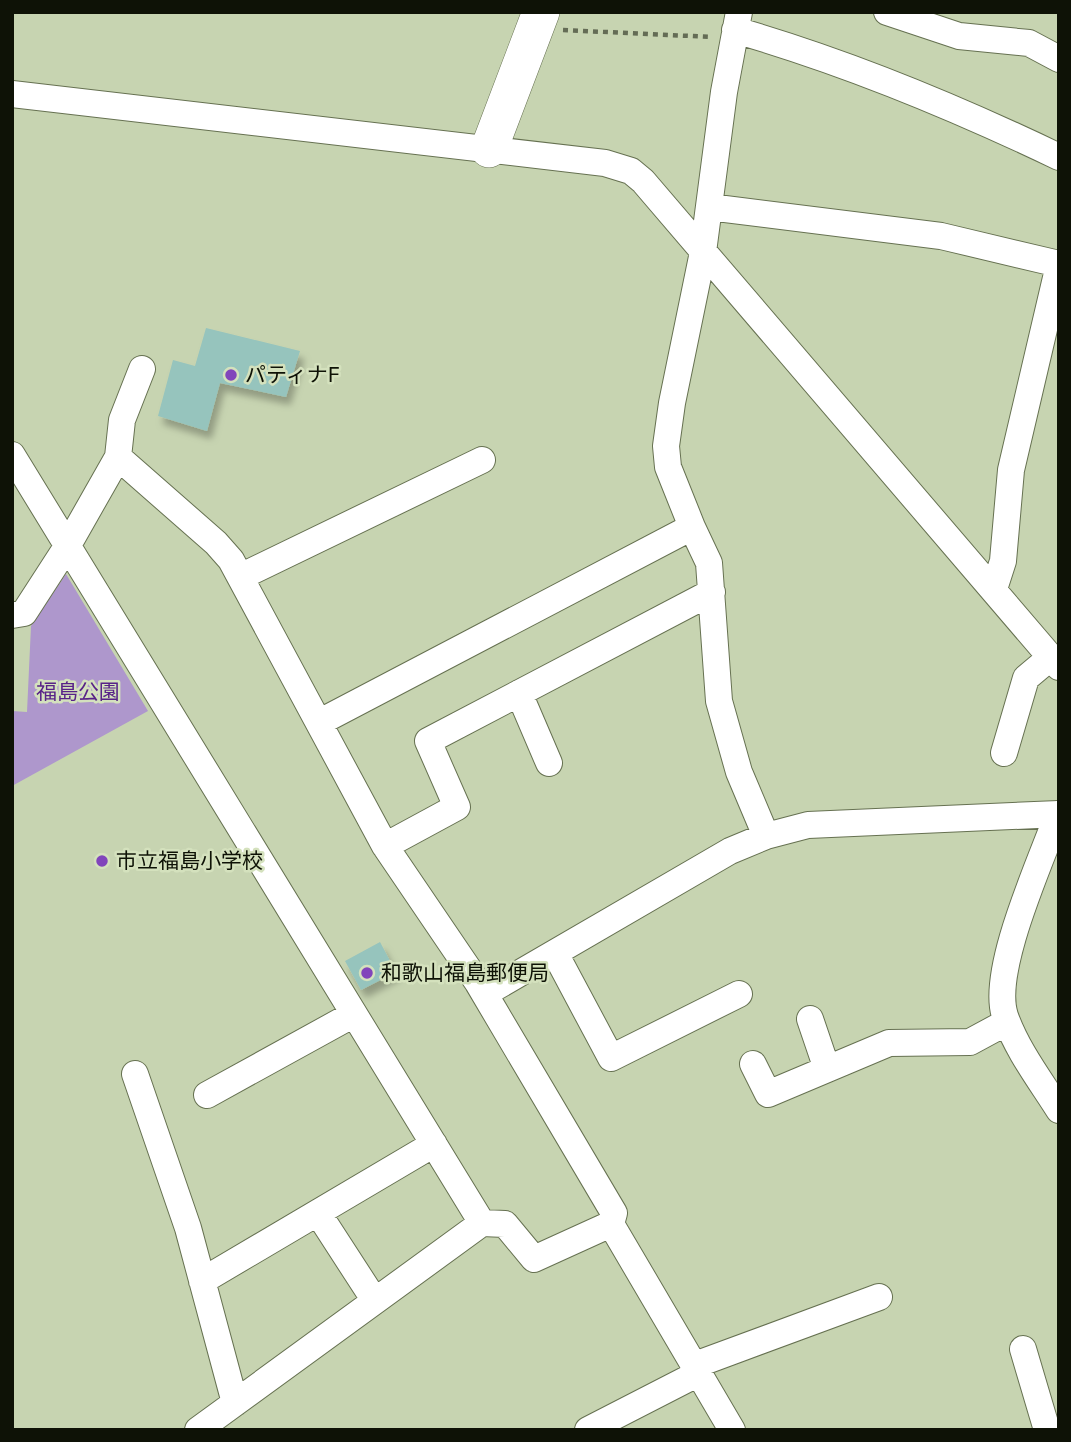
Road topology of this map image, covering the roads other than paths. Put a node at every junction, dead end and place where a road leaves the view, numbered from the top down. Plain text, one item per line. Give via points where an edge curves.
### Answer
1 (887, 12) edge
2 (537, 21) edge
3 (736, 27) edge
4 (1059, 59) edge
5 (12, 93) edge
6 (489, 149) junction
7 (1059, 157) edge
8 (709, 207) junction
9 (703, 252) junction
10 (1059, 265) edge
11 (1053, 318) edge
12 (142, 369) dead end
13 (12, 455) edge
14 (118, 457) junction
15 (482, 460) dead end
16 (692, 527) junction
17 (68, 545) junction
18 (242, 576) junction
19 (994, 589) junction
20 (712, 592) junction
21 (12, 615) edge
22 (1055, 662) edge
23 (519, 693) junction
24 (320, 722) junction
25 (1004, 753) dead end
26 (549, 763) dead end
27 (1058, 814) edge
28 (766, 836) junction
29 (385, 846) junction
30 (555, 953) junction
31 (478, 983) junction
32 (738, 994) dead end
33 (354, 1014) junction
34 (810, 1019) dead end
35 (1007, 1022) junction
36 (753, 1064) dead end
37 (827, 1069) junction
38 (135, 1074) dead end
39 (207, 1095) dead end
40 (1059, 1110) edge
41 (434, 1144) junction
42 (318, 1213) junction
43 (482, 1223) junction
44 (611, 1224) junction
45 (202, 1281) junction
46 (879, 1297) dead end
47 (375, 1301) junction
48 (1023, 1349) dead end
49 (697, 1369) junction
50 (235, 1403) junction
51 (198, 1430) edge
52 (588, 1430) edge
53 (732, 1430) edge
54 (1047, 1430) edge

1 - 4 street via 959,36 1029,43
2 - 6 street
3 - 7 street via 986,122
3 - 8 street
5 - 6 street
6 - 9 street via 605,163 631,171
8 - 9 street
8 - 10 street via 941,236
9 - 16 street via 666,446 668,467
9 - 19 street
10 - 11 street
11 - 19 street via 1011,470 1003,561
12 - 14 street via 122,420
13 - 17 street
14 - 17 street
14 - 18 street via 216,543
15 - 18 street
16 - 20 street via 709,562
16 - 24 street
17 - 21 street via 24,614
17 - 33 street
18 - 24 street
19 - 22 street
20 - 23 street
20 - 28 street via 719,701 739,772
22 - 25 street via 1026,678
23 - 26 street
23 - 29 street via 428,741 457,807
24 - 29 street
27 - 28 street via 808,825
27 - 35 street via 1006,961 1002,987
28 - 30 street via 730,851
29 - 31 street
30 - 31 street via 496,987
30 - 32 street via 611,1058
31 - 44 street via 614,1213
33 - 39 street
33 - 41 street
34 - 37 street
35 - 37 street via 970,1042 889,1043
35 - 40 street
36 - 37 street via 768,1094
38 - 45 street
41 - 42 street
41 - 43 street
42 - 45 street
42 - 47 street
43 - 44 street via 506,1224 534,1258
43 - 47 street
44 - 49 street
45 - 50 street
46 - 49 street
47 - 50 street
48 - 54 street
49 - 52 street
49 - 53 street
50 - 51 street

